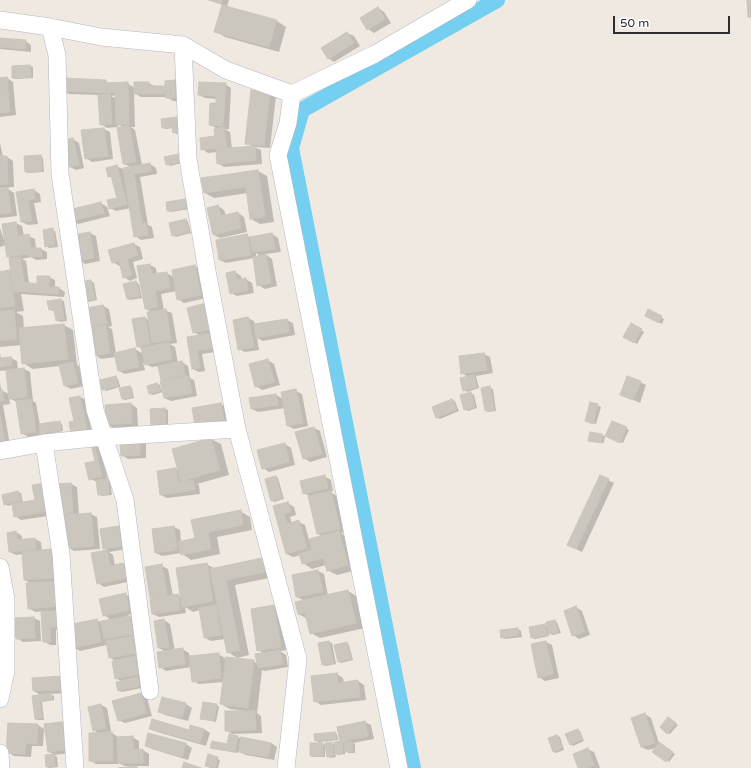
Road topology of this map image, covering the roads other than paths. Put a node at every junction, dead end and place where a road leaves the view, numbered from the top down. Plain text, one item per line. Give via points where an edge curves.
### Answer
1 (468, 0) edge
2 (0, 20) edge
3 (50, 27) junction
4 (183, 45) junction
5 (292, 94) junction
6 (237, 429) junction
7 (104, 437) junction
8 (44, 443) junction
9 (0, 451) edge
10 (0, 567) edge
11 (150, 691) dead end
12 (0, 699) edge
13 (0, 753) edge
14 (1, 768) edge
15 (75, 768) edge
16 (286, 768) edge
17 (399, 768) edge

1 - 5 street via 375,54
2 - 3 street
3 - 4 street via 101,36
3 - 7 street via 57,55 60,174 95,410
4 - 5 street via 226,70
4 - 6 street via 188,159
5 - 17 street via 288,123 278,155
6 - 7 street
6 - 16 street via 298,659
7 - 8 street
7 - 11 street via 125,500
8 - 9 street
8 - 15 street via 62,554
10 - 12 street via 6,599 6,670
13 - 14 street

